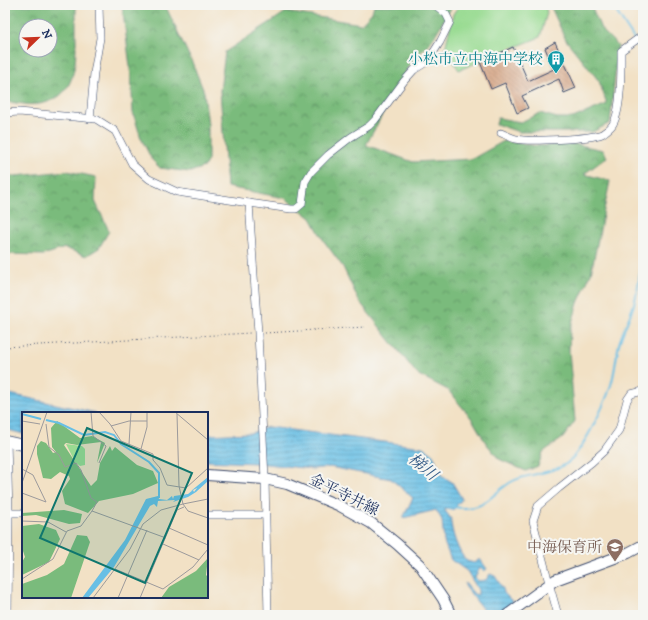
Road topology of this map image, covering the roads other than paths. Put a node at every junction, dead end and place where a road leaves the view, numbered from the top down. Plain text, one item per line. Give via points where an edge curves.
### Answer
1 (98, 5) edge
2 (435, 5) edge
3 (643, 35) edge
4 (5, 113) edge
5 (90, 119) junction
6 (501, 133) dead end
7 (249, 203) junction
8 (643, 391) edge
9 (6, 441) edge
10 (22, 445) edge
11 (208, 475) edge
12 (265, 479) junction
13 (7, 513) edge
14 (22, 513) edge
15 (208, 515) edge
16 (265, 515) junction
17 (643, 545) edge
18 (545, 587) junction
19 (8, 615) edge
20 (268, 615) edge
21 (451, 615) edge
22 (507, 615) edge
23 (558, 615) edge

1 - 5 street via 100,38
2 - 7 street via 446,14 450,22 428,61 414,70 404,81 369,126 328,155 311,172 305,182 302,204 296,209 291,209
3 - 6 street via 621,50 619,104 610,128 600,134 575,138 528,141
4 - 5 street
5 - 7 street via 96,119 115,131 132,164 149,179 177,192
7 - 12 street
8 - 18 street via 631,394 626,400 619,430 604,451 538,506 533,521
9 - 10 main road
9 - 13 street
11 - 12 main road, 金平寺井線
12 - 16 street
12 - 21 main road, 金平寺井線 via 313,494 372,523 420,565
13 - 14 street
13 - 19 street
15 - 16 street
16 - 20 street
17 - 18 main road via 555,580
18 - 22 main road
18 - 23 street

